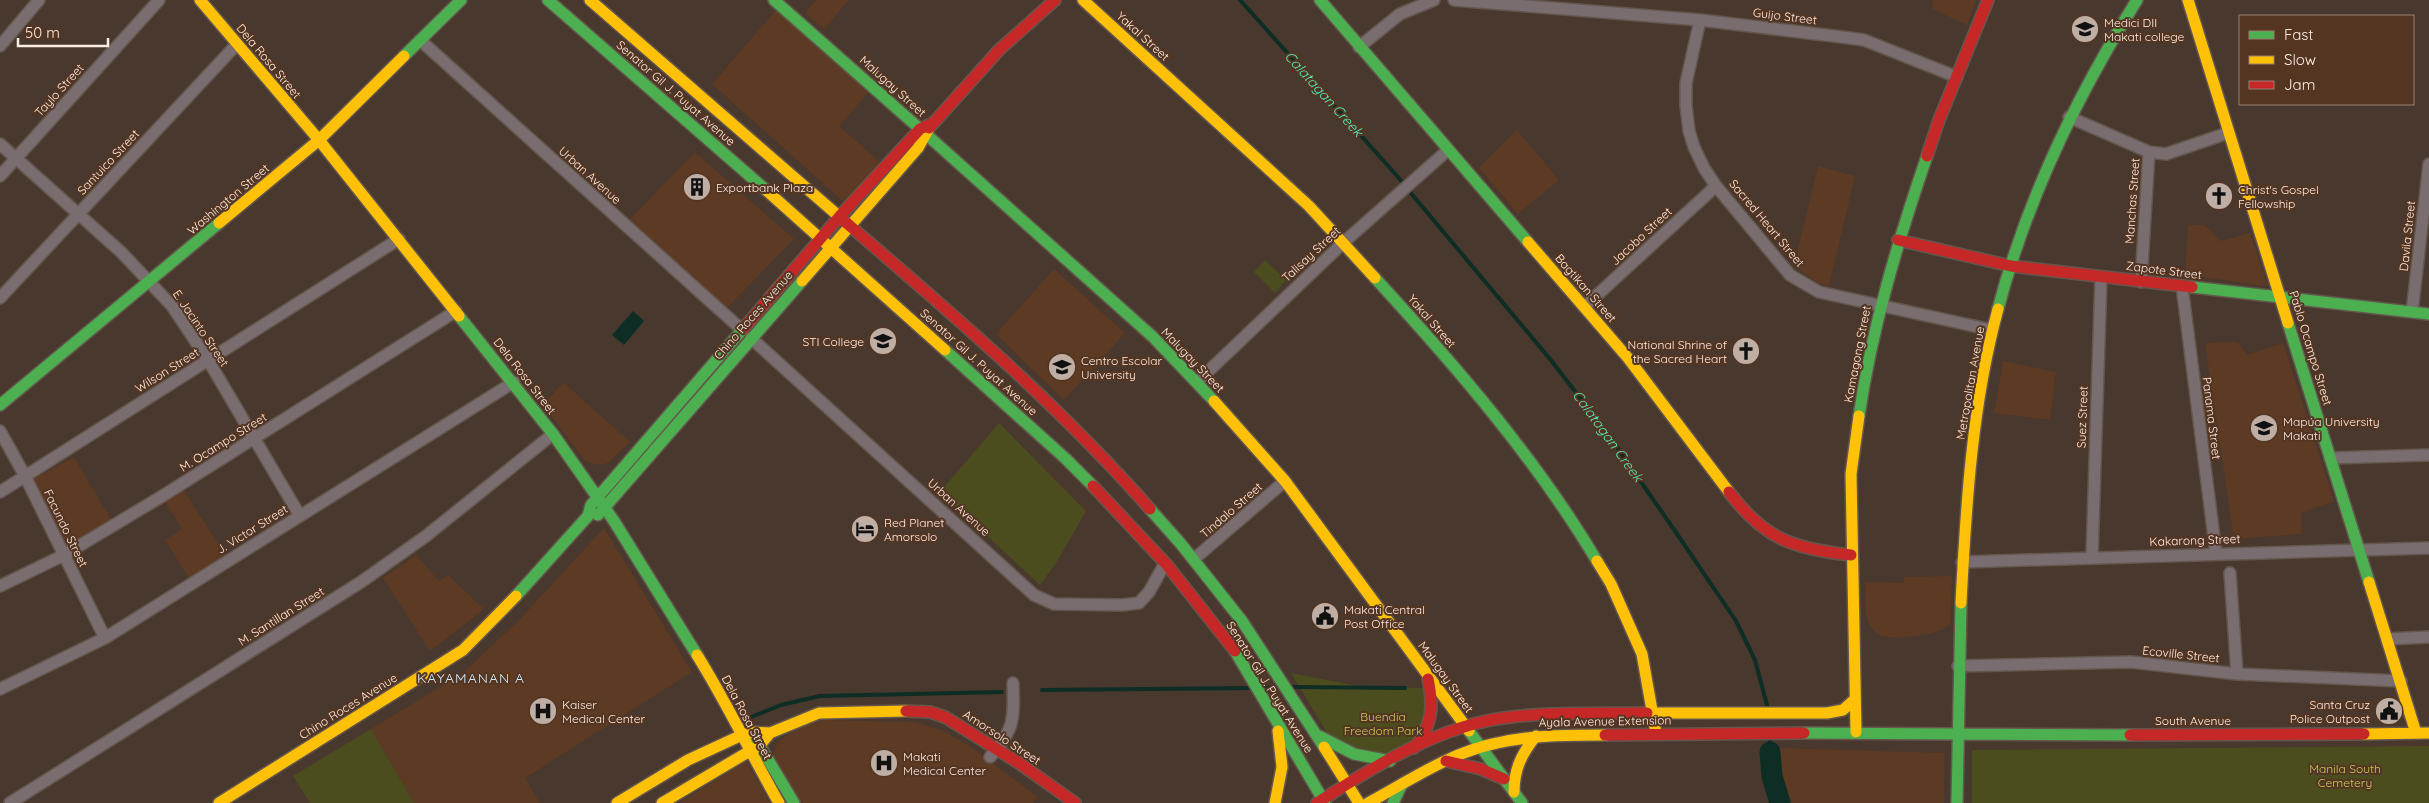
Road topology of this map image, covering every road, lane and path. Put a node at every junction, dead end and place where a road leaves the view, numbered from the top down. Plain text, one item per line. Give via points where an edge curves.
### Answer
1 (39, 0) edge
2 (159, 0) edge
3 (200, 0) edge
4 (461, 0) edge
5 (548, 0) edge
6 (590, 0) edge
7 (774, 0) edge
8 (1055, 0) edge
9 (1082, 0) edge
10 (1320, 0) edge
11 (1434, 0) edge
12 (1454, 0) edge
13 (1988, 0) edge
14 (2137, 0) edge
15 (2188, 0) edge
16 (1700, 20) junction
17 (420, 40) junction
18 (236, 44) junction
19 (0, 46) edge
20 (1359, 47) junction
21 (1957, 77) junction
22 (2069, 117) junction
23 (926, 129) junction
24 (2228, 133) junction
25 (319, 140) junction
26 (0, 144) edge
27 (1448, 150) junction
28 (2149, 152) junction
29 (16, 158) junction
30 (2429, 164) edge
31 (0, 176) edge
32 (1716, 186) junction
33 (79, 213) junction
34 (839, 217) junction
35 (849, 226) junction
36 (821, 238) junction
37 (398, 239) junction
38 (1898, 240) junction
39 (1344, 242) junction
40 (831, 247) junction
41 (2011, 266) junction
42 (2101, 277) junction
43 (151, 281) junction
44 (2141, 282) junction
45 (2182, 286) junction
46 (2281, 296) junction
47 (0, 298) edge
48 (1881, 306) junction
49 (1584, 307) junction
50 (456, 311) junction
51 (2412, 312) junction
52 (2429, 314) edge
53 (742, 330) junction
54 (1992, 330) junction
55 (751, 338) junction
56 (208, 360) junction
57 (514, 382) junction
58 (1197, 382) junction
59 (0, 405) edge
60 (0, 431) edge
61 (553, 434) junction
62 (254, 438) junction
63 (2429, 456) edge
64 (2330, 458) junction
65 (25, 476) junction
66 (1285, 481) junction
67 (0, 492) edge
68 (598, 498) junction
69 (604, 508) junction
70 (300, 516) junction
71 (588, 516) junction
72 (2429, 548) edge
73 (2358, 550) junction
74 (2216, 553) junction
75 (64, 555) junction
76 (1851, 555) junction
77 (2092, 558) junction
78 (1194, 559) junction
79 (1962, 562) junction
80 (1164, 565) junction
81 (2230, 573) dead end
82 (0, 586) edge
83 (2429, 637) edge
84 (105, 638) junction
85 (2387, 639) junction
86 (1958, 666) junction
87 (1426, 671) junction
88 (2237, 674) junction
89 (2401, 681) junction
90 (1013, 683) dead end
91 (0, 689) edge
92 (1854, 700) junction
93 (1826, 713) junction
94 (1653, 714) junction
95 (1274, 716) junction
96 (1466, 727) junction
97 (1011, 729) junction
98 (1856, 732) junction
99 (747, 733) junction
100 (770, 733) junction
101 (1656, 733) junction
102 (1957, 733) junction
103 (2416, 733) junction
104 (2429, 733) edge
105 (1316, 734) junction
106 (1536, 736) junction
107 (760, 746) junction
108 (1481, 748) junction
109 (1413, 750) junction
110 (749, 751) junction
111 (994, 753) junction
112 (1390, 761) junction
113 (1446, 761) junction
114 (1019, 763) junction
115 (1504, 779) junction
116 (1402, 784) junction
117 (1347, 785) junction
118 (1514, 792) junction
119 (1321, 802) edge
120 (10, 803) edge
121 (219, 803) edge
122 (617, 803) edge
123 (662, 803) edge
124 (779, 803) edge
125 (794, 803) edge
126 (1056, 803) edge
127 (1075, 803) edge
128 (1275, 803) edge
129 (1359, 803) edge
130 (1368, 803) edge
131 (1393, 803) edge
132 (1522, 803) edge
133 (1957, 803) edge

1 - 19 street
2 - 29 street, Taylo Street
3 - 18 main road, Dela Rosa Street
4 - 17 main road, Washington Street
5 - 36 main road, Senator Gil J. Puyat Avenue
6 - 34 main road, Senator Gil J. Puyat Avenue
7 - 23 main road, Malugay Street
8 - 23 main road, Chino Roces Avenue via 999,50
9 - 39 main road, Yakal Street via 1270,170
10 - 20 main road, Bagtikan Street
11 - 20 street via 1400,14
12 - 16 street, Guijo Street
13 - 21 main road, Kamagong Street
14 - 22 main road, Metropolitan Avenue via 2100,58
15 - 24 main road, Pablo Ocampo Street
16 - 21 street, Guijo Street via 1864,40
16 - 32 street, Sacred Heart Street via 1686,83 1686,106 1694,147
17 - 25 main road, Washington Street
17 - 53 street, Urban Avenue
18 - 25 main road, Dela Rosa Street
18 - 33 street, Santuico Street
20 - 27 main road, Bagtikan Street
21 - 38 main road, Kamagong Street via 1917,179
22 - 28 street
22 - 41 main road, Metropolitan Avenue via 2046,167
23 - 34 main road, Chino Roces Avenue
23 - 35 main road, Chino Roces Avenue
23 - 58 main road, Malugay Street via 1153,337
24 - 28 street via 2166,154
24 - 46 main road, Pablo Ocampo Street
25 - 37 main road, Dela Rosa Street
25 - 43 main road, Washington Street
26 - 29 street, E. Jacinto Street
27 - 39 street, Talisay Street
27 - 49 main road, Bagtikan Street
28 - 44 street, Manchas Street
29 - 31 street, Taylo Street
29 - 33 street, E. Jacinto Street
30 - 51 street, Davila Street
32 - 48 street, Sacred Heart Street via 1790,276 1819,292
32 - 49 street, Jacobo Street
33 - 43 street, E. Jacinto Street
33 - 47 street, Santuico Street
34 - 35 main road, Senator Gil J. Puyat Avenue
34 - 36 main road, Chino Roces Avenue
35 - 40 main road, Chino Roces Avenue
35 - 78 main road, Senator Gil J. Puyat Avenue via 1081,434
36 - 40 main road, Senator Gil J. Puyat Avenue
36 - 53 main road, Chino Roces Avenue
37 - 50 main road, Dela Rosa Street
37 - 56 street, Wilson Street
38 - 41 main road, Zapote Street
38 - 48 main road, Kamagong Street
39 - 58 street, Talisay Street
39 - 94 main road, Yakal Street via 1431,340 1571,517 1612,584 1633,629 1642,654
40 - 55 main road, Chino Roces Avenue
40 - 80 main road, Senator Gil J. Puyat Avenue via 1066,458
41 - 42 main road, Zapote Street
41 - 54 main road, Metropolitan Avenue
42 - 44 main road, Zapote Street
42 - 77 street, Suez Street
43 - 56 street, E. Jacinto Street
43 - 59 main road, Washington Street
44 - 45 main road, Zapote Street
45 - 46 main road, Zapote Street
45 - 74 street, Panama Street
46 - 51 main road, Zapote Street
46 - 64 main road, Pablo Ocampo Street
48 - 54 street, Sacred Heart Street
48 - 76 main road, Kamagong Street via 1852,455
49 - 76 main road, Bagtikan Street via 1628,358 1758,528 1810,549
50 - 57 main road, Dela Rosa Street
50 - 62 street, M. Ocampo Street
51 - 52 main road, Zapote Street
53 - 68 main road, Chino Roces Avenue
54 - 79 main road, Metropolitan Avenue via 1971,455
55 - 69 main road, Chino Roces Avenue
55 - 80 street, Urban Avenue via 1034,595 1054,604 1139,603 1150,592
56 - 62 street, E. Jacinto Street
56 - 65 street, Wilson Street
57 - 61 main road, Dela Rosa Street
57 - 70 street, J. Victor Street
58 - 66 main road, Malugay Street
60 - 65 street, Facundo Street
61 - 68 main road, Dela Rosa Street
61 - 120 street, M. Santillan Street via 426,536 362,582
62 - 70 street, E. Jacinto Street
62 - 75 street, M. Ocampo Street
63 - 64 street
64 - 73 main road, Pablo Ocampo Street
65 - 67 street, Wilson Street
65 - 75 street, Facundo Street
66 - 78 street, Tindalo Street
66 - 87 main road, Malugay Street
68 - 69 main road, Dela Rosa Street
68 - 71 main road, Chino Roces Avenue via 591,505
69 - 71 main road, Chino Roces Avenue via 599,514
69 - 99 main road, Dela Rosa Street
70 - 84 street, J. Victor Street
71 - 121 main road, Chino Roces Avenue via 495,620 463,650
72 - 73 street, Kakarong Street
73 - 74 street, Kakarong Street
73 - 85 main road, Pablo Ocampo Street
74 - 77 street, Kakarong Street
75 - 82 street, M. Ocampo Street
75 - 84 street, Facundo Street
76 - 92 main road, Kamagong Street
77 - 79 street, Kakarong Street
78 - 105 main road, Senator Gil J. Puyat Avenue via 1248,630
79 - 86 main road, Metropolitan Avenue
80 - 95 main road, Senator Gil J. Puyat Avenue via 1224,635
81 - 88 street
83 - 85 street
84 - 91 street, J. Victor Street
85 - 89 main road, Pablo Ocampo Street
86 - 88 street, Ecoville Street via 2131,662
86 - 102 main road, Metropolitan Avenue
87 - 96 main road, Malugay Street
87 - 109 main road via 1433,717 1423,739
88 - 89 street, Ecoville Street
89 - 103 main road, Pablo Ocampo Street
90 - 97 street
92 - 93 main road, Ayala Avenue Extension via 1843,710
92 - 98 main road, Kamagong Street
93 - 94 main road, Ayala Avenue Extension
93 - 98 main road
94 - 96 main road, Ayala Avenue Extension via 1505,718
94 - 101 main road, Yakal Street
95 - 119 main road, Senator Gil J. Puyat Avenue
95 - 128 main road via 1281,740 1282,764
96 - 108 main road, Malugay Street
96 - 109 main road, Ayala Avenue Extension
97 - 111 street
97 - 114 street via 1011,749
98 - 101 main road, Ayala Avenue Extension
98 - 102 main road, Ayala Avenue Extension
99 - 100 main road, Amorsolo Street
99 - 107 main road, Dela Rosa Street
99 - 110 main road, Dela Rosa Street
99 - 122 main road, Amorsolo Street via 688,760
100 - 107 main road
100 - 111 main road, Amorsolo Street via 819,713 908,711
101 - 106 main road, Ayala Avenue Extension
102 - 103 main road, South Avenue
102 - 133 main road, Metropolitan Avenue
103 - 104 main road, South Avenue
105 - 112 main road via 1354,754
105 - 117 main road, Senator Gil J. Puyat Avenue
106 - 108 main road, Ayala Avenue Extension
106 - 118 main road via 1516,766
107 - 110 main road
107 - 125 main road, Dela Rosa Street
108 - 113 main road, Ayala Avenue Extension
108 - 115 main road, Malugay Street
109 - 112 main road, Ayala Avenue Extension
110 - 123 main road
110 - 124 main road, Dela Rosa Street
111 - 114 main road, Amorsolo Street
111 - 126 main road, Amorsolo Street
112 - 117 main road, Ayala Avenue Extension
113 - 115 main road via 1481,769
113 - 116 main road, Ayala Avenue Extension
114 - 127 main road, Amorsolo Street
115 - 118 main road, Malugay Street
116 - 130 main road, Ayala Avenue Extension
116 - 131 main road
117 - 119 main road, Ayala Avenue Extension
117 - 129 main road, Senator Gil J. Puyat Avenue
118 - 132 main road, Malugay Street

